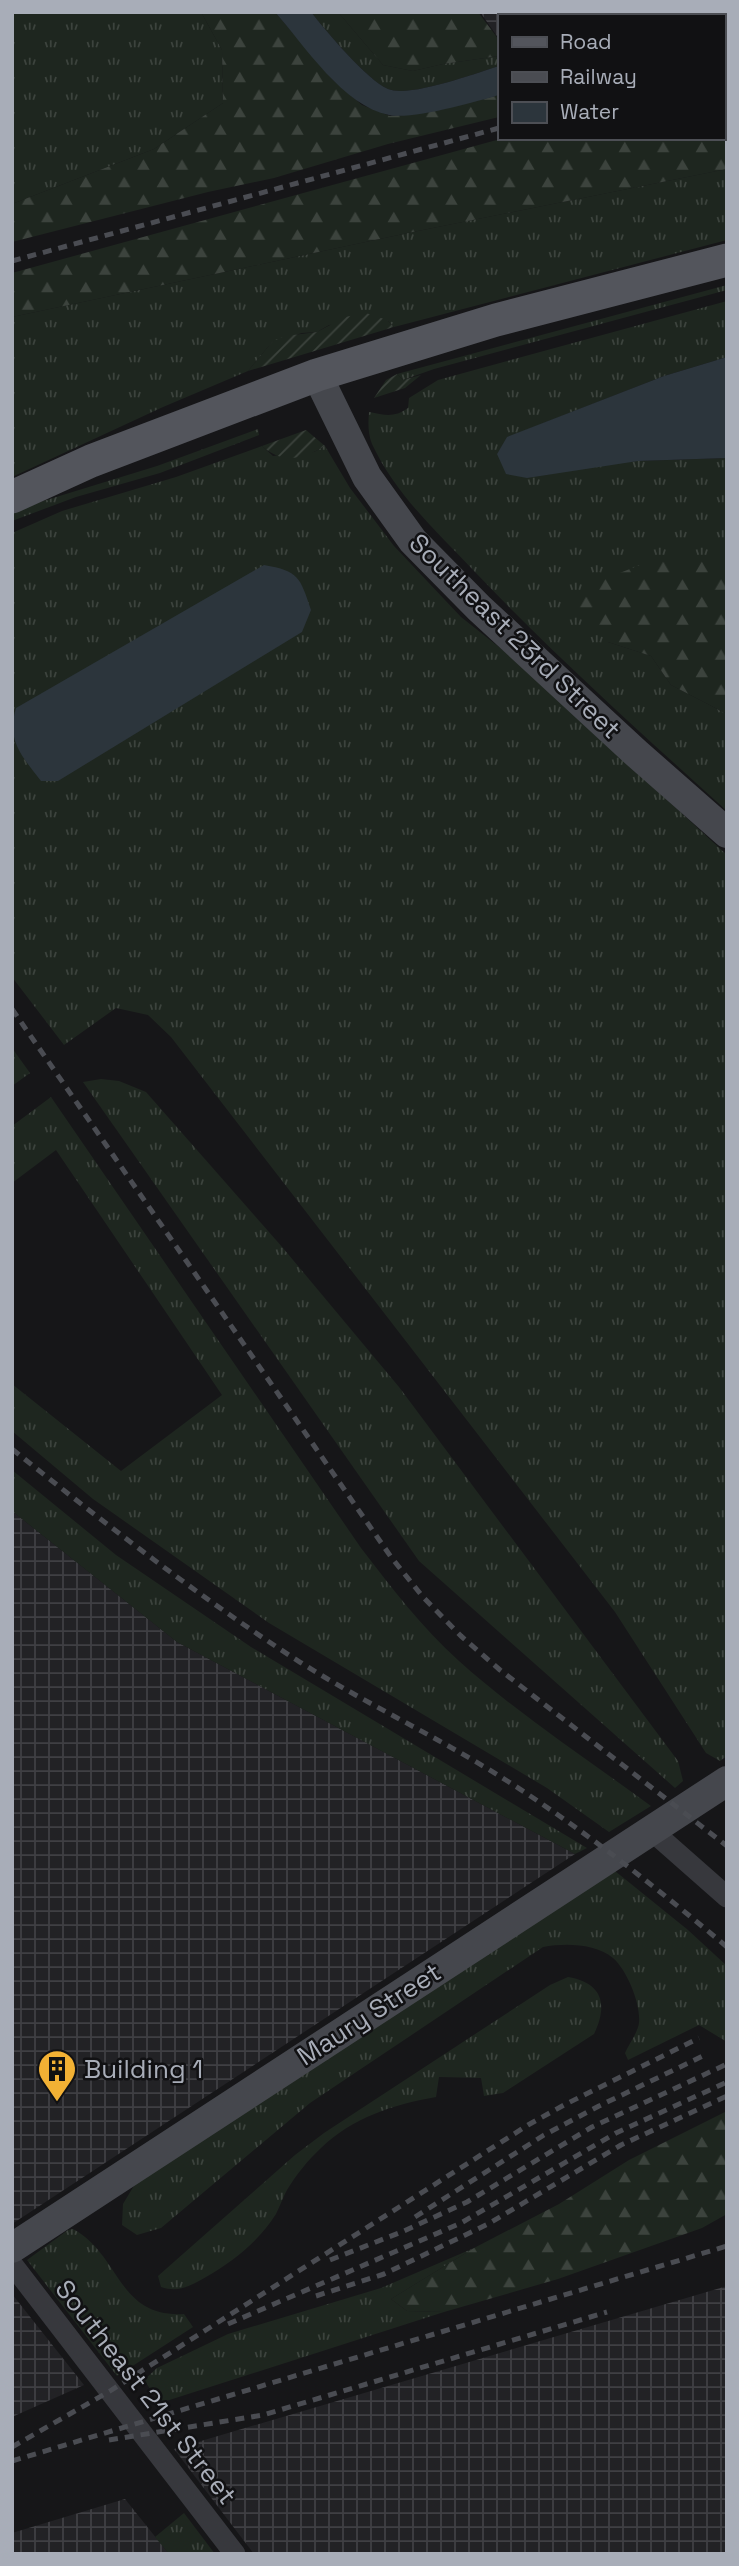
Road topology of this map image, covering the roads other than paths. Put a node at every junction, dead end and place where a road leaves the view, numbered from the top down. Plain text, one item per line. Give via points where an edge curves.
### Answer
1 (727, 260) edge
2 (317, 375) junction
3 (12, 497) edge
4 (727, 833) edge
5 (727, 1781) edge
6 (651, 1830) junction
7 (727, 1896) edge
8 (12, 2248) edge
9 (12, 2264) edge
10 (235, 2554) edge

1 - 2 main road via 496,320
2 - 3 main road via 91,461
2 - 4 main road, Southeast 23rd Street via 367,477 413,541 479,608
5 - 6 main road, Maury Street
6 - 7 street
6 - 8 main road, Maury Street
9 - 10 street, Southeast 21st Street

